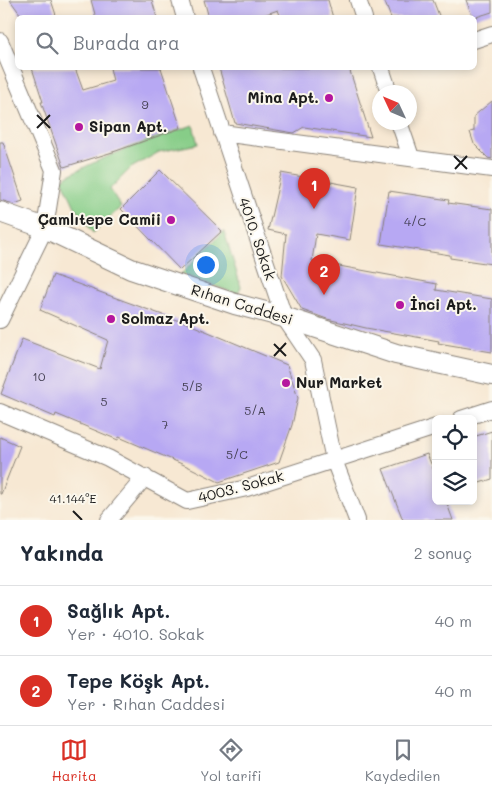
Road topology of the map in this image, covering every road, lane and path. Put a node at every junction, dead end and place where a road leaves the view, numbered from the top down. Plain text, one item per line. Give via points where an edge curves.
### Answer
1 (180, 0) edge
2 (358, 0) edge
3 (184, 15) edge
4 (363, 15) edge
5 (492, 34) edge
6 (477, 39) edge
7 (0, 41) edge
8 (202, 70) edge
9 (386, 70) edge
10 (388, 85) edge
11 (402, 130) edge
12 (222, 133) junction
13 (410, 157) junction
14 (492, 169) edge
15 (0, 212) edge
16 (45, 228) junction
17 (284, 317) junction
18 (0, 320) edge
19 (492, 375) edge
20 (492, 408) edge
21 (0, 412) edge
22 (472, 415) edge
23 (432, 428) edge
24 (334, 460) junction
25 (145, 477) junction
26 (109, 520) edge
27 (357, 520) edge

1 - 3 street
2 - 4 street
5 - 6 street
7 - 16 street via 54,170
8 - 12 street, 4010. Sokak
9 - 10 street
11 - 13 street
12 - 13 street
12 - 17 street, 4010. Sokak
13 - 14 street
15 - 16 street, Rıhan Caddesi
16 - 17 street, Rıhan Caddesi via 131,269
16 - 18 street
17 - 19 street, Rıhan Caddesi via 396,354
17 - 24 street, 4010. Sokak via 314,360
20 - 22 street
21 - 25 street, 4003. Sokak
23 - 24 street, 4003. Sokak
24 - 25 street, 4003. Sokak via 247,488 187,501
24 - 27 street, 4010. Sokak
25 - 26 street

